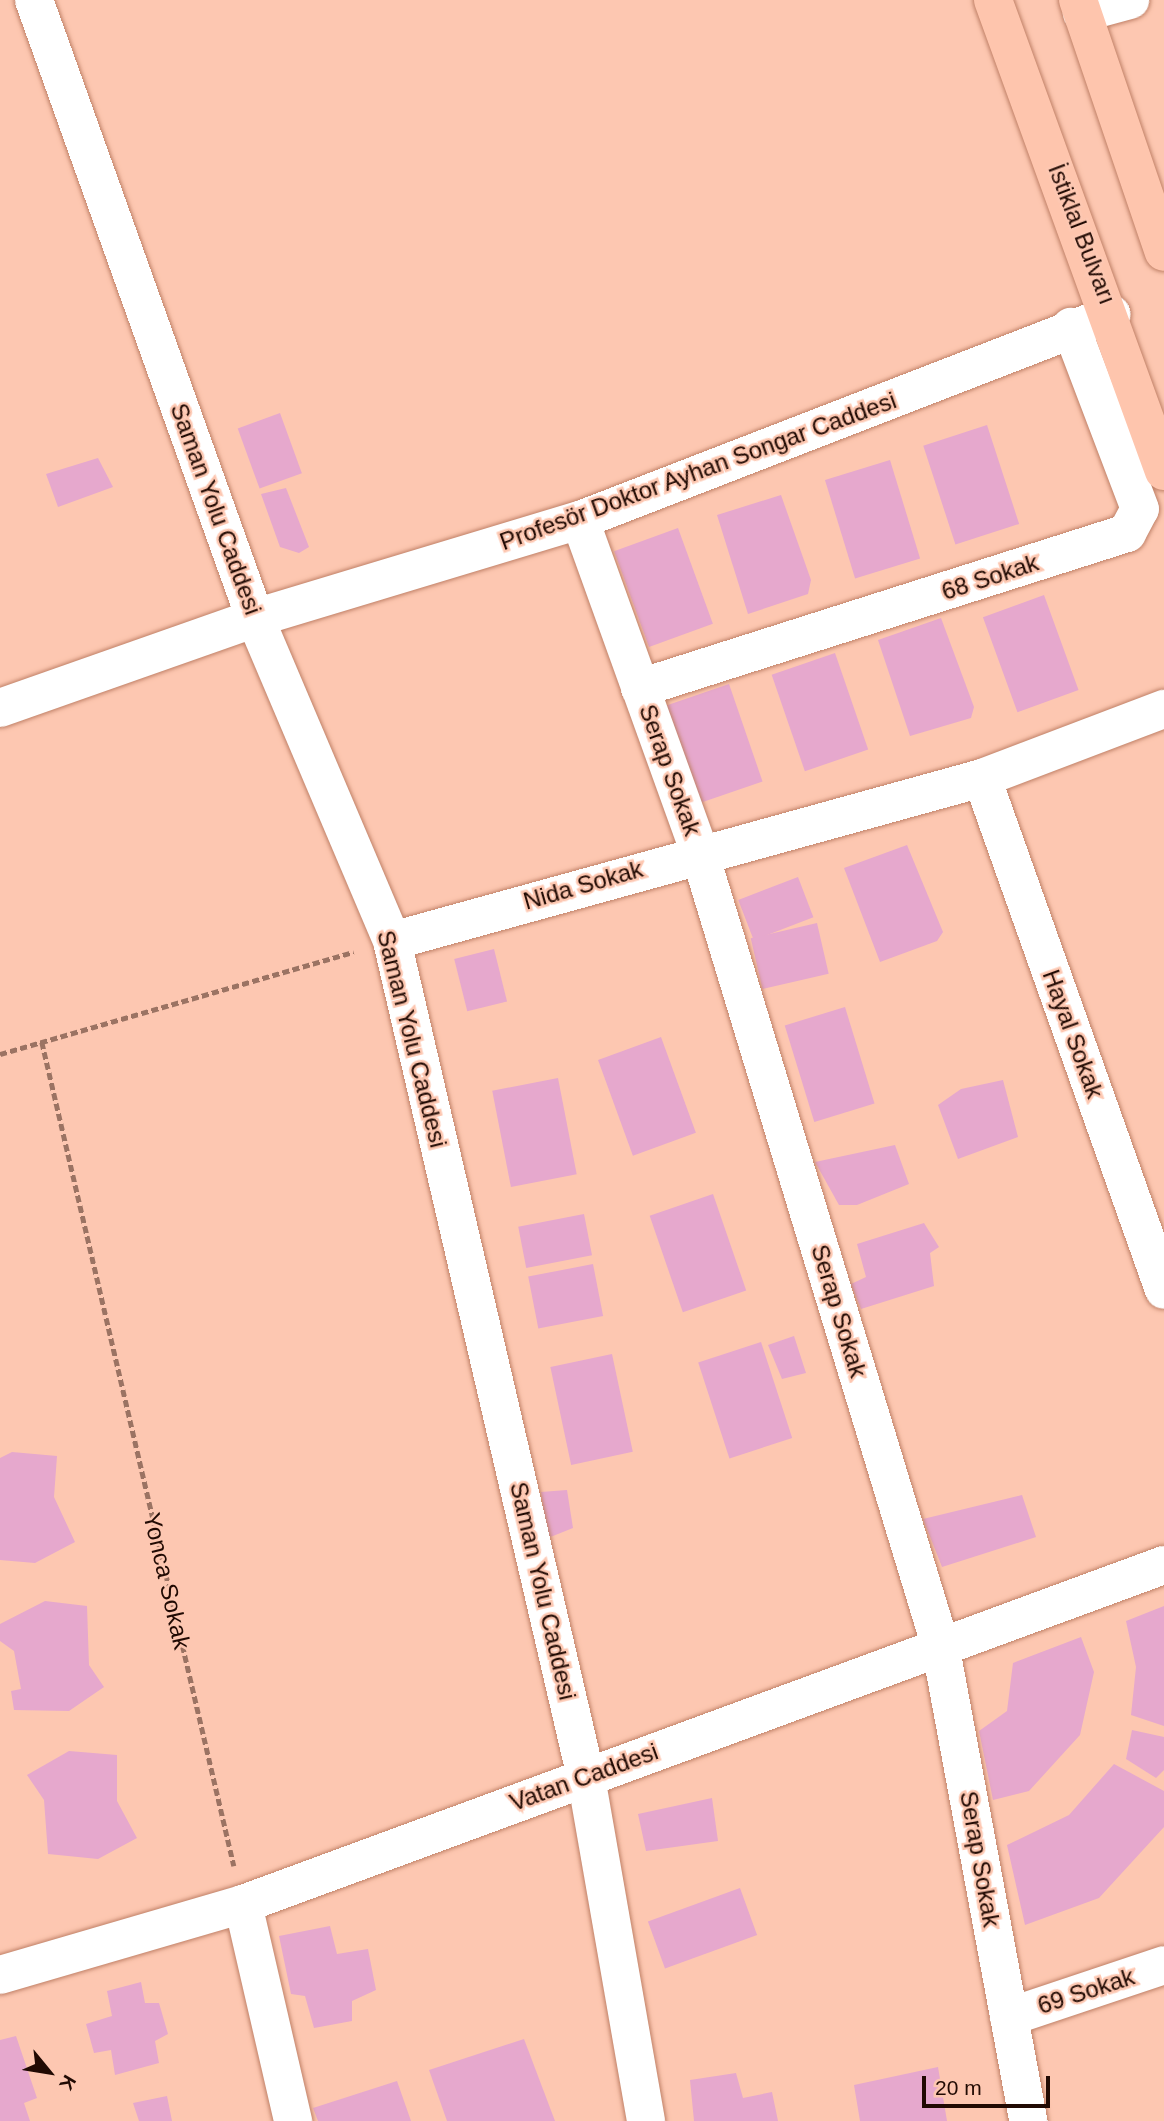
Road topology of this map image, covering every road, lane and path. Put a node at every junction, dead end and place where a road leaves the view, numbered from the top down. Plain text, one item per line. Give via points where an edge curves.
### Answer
1 (34, 0) edge
2 (993, 0) edge
3 (1129, 0) edge
4 (1080, 6) edge
5 (1164, 252) edge
6 (1112, 314) junction
7 (1071, 327) junction
8 (1164, 471) edge
9 (580, 520) junction
10 (255, 618) junction
11 (640, 688) junction
12 (0, 708) edge
13 (1164, 709) edge
14 (982, 778) junction
15 (699, 851) junction
16 (392, 941) junction
17 (42, 1042) junction
18 (0, 1054) edge
19 (1164, 1290) edge
20 (1164, 1564) edge
21 (940, 1644) junction
22 (586, 1777) junction
23 (243, 1904) junction
24 (1164, 1965) edge
25 (0, 1975) edge
26 (1009, 2017) junction
27 (293, 2121) edge
28 (646, 2121) edge
29 (1028, 2121) edge

1 - 10 street, Saman Yolu Caddesi
2 - 6 main road, İstiklal Bulvarı
3 - 4 street
4 - 5 main road
6 - 7 street, Profesör Doktor Ayhan Songar Caddesi
6 - 8 main road, İstiklal Bulvarı
7 - 9 street, Profesör Doktor Ayhan Songar Caddesi
7 - 11 street, 68 Sokak via 1140,509 1127,533
9 - 10 street, Profesör Doktor Ayhan Songar Caddesi
9 - 11 street, Serap Sokak
10 - 12 street, Profesör Doktor Ayhan Songar Caddesi
10 - 16 street, Saman Yolu Caddesi
11 - 15 street, Serap Sokak
13 - 14 street, Nida Sokak
14 - 15 street, Nida Sokak
14 - 19 street, Hayal Sokak
15 - 16 street, Nida Sokak
15 - 21 street, Serap Sokak
16 - 17 path
16 - 22 street, Saman Yolu Caddesi
17 - 18 path
17 - 23 path, Yonca Sokak
20 - 21 street, Vatan Caddesi
21 - 22 street, Vatan Caddesi
21 - 26 street, Serap Sokak
22 - 23 street, Vatan Caddesi
22 - 28 street, Saman Yolu Caddesi
23 - 25 street, Vatan Caddesi
23 - 27 street
24 - 26 street, 69 Sokak
26 - 29 street, Serap Sokak

